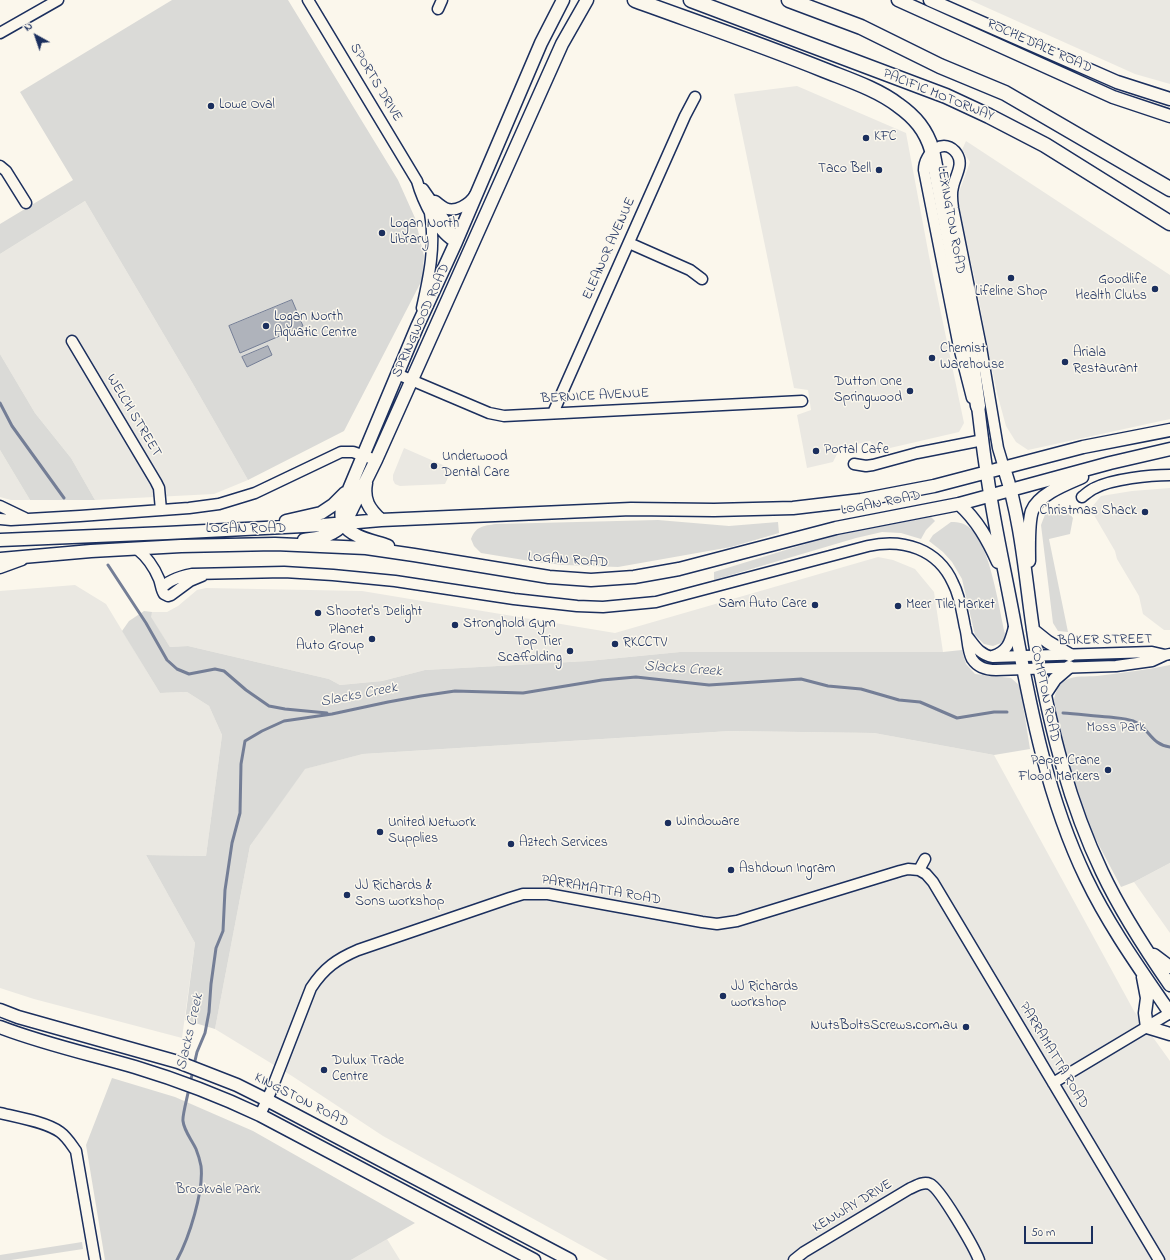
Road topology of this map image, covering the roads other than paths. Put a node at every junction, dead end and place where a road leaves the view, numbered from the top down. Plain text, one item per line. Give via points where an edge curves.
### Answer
1 (58, 0) edge
2 (308, 0) edge
3 (563, 0) edge
4 (587, 0) edge
5 (635, 0) edge
6 (691, 0) edge
7 (789, 0) edge
8 (898, 0) edge
9 (930, 0) edge
10 (0, 33) edge
11 (695, 97) dead end
12 (1170, 99) edge
13 (1170, 116) edge
14 (932, 150) junction
15 (0, 166) edge
16 (417, 181) junction
17 (1170, 188) edge
18 (477, 192) junction
19 (429, 195) junction
20 (26, 203) dead end
21 (429, 211) junction
22 (1170, 224) edge
23 (456, 242) junction
24 (629, 243) junction
25 (471, 249) junction
26 (702, 279) dead end
27 (417, 328) junction
28 (435, 330) junction
29 (72, 341) dead end
30 (410, 345) junction
31 (398, 374) junction
32 (412, 380) junction
33 (802, 401) dead end
34 (978, 406) joint
35 (553, 413) junction
36 (1170, 430) edge
37 (983, 440) junction
38 (1170, 449) edge
39 (364, 456) junction
40 (376, 460) junction
41 (1110, 463) junction
42 (854, 464) dead end
43 (1004, 468) junction
44 (986, 473) junction
45 (1170, 475) edge
46 (368, 478) junction
47 (349, 490) junction
48 (1010, 490) junction
49 (990, 496) junction
50 (1082, 497) dead end
51 (959, 504) junction
52 (0, 506) edge
53 (161, 510) junction
54 (25, 518) junction
55 (0, 519) edge
56 (381, 520) junction
57 (344, 524) junction
58 (253, 528) junction
59 (0, 540) edge
60 (275, 544) junction
61 (137, 549) junction
62 (414, 554) junction
63 (32, 557) junction
64 (0, 559) edge
65 (0, 568) edge
66 (1005, 575) junction
67 (1028, 590) junction
68 (1015, 624) junction
69 (1033, 630) junction
70 (967, 636) junction
71 (1168, 654) edge
72 (991, 656) junction
73 (1021, 657) junction
74 (1070, 661) junction
75 (1039, 662) junction
76 (1023, 669) junction
77 (1046, 694) junction
78 (925, 859) dead end
79 (919, 870) junction
80 (1146, 950) junction
81 (1170, 966) edge
82 (1143, 975) junction
83 (1170, 985) edge
84 (0, 1010) edge
85 (1170, 1013) edge
86 (0, 1027) edge
87 (1147, 1027) junction
88 (1170, 1034) edge
89 (1053, 1084) junction
90 (268, 1100) junction
91 (0, 1113) edge
92 (260, 1115) junction
93 (96, 1260) edge
94 (534, 1260) edge
95 (570, 1260) edge
96 (794, 1260) edge
97 (979, 1260) edge
98 (1159, 1260) edge

1 - 10 street
2 - 16 street, SPORTS DRIVE
3 - 18 main road, SPRINGWOOD ROAD via 541,43
4 - 25 main road, SPRINGWOOD ROAD via 562,44
5 - 14 highway via 796,59 884,96 914,117 926,134
6 - 22 highway, PACIFIC MOTORWAY via 946,96 989,116 1045,145
7 - 17 highway, PACIFIC MOTORWAY via 861,27 940,66 1005,92
8 - 13 main road, ROCHEDALE ROAD via 1113,97
9 - 12 main road, ROCHEDALE ROAD via 1116,82
11 - 24 street, ELEANOR AVENUE
14 - 34 highway via 969,342
14 - 43 street, LEXINGTON ROAD via 948,147 956,153 960,161 953,186 952,204 998,448
15 - 20 street via 6,171
16 - 19 street, SPORTS DRIVE
16 - 21 street, SPORTS DRIVE
18 - 19 street via 468,203 454,209 444,208
18 - 23 main road, SPRINGWOOD ROAD
19 - 23 street, SPORTS DRIVE
21 - 23 street, SPORTS DRIVE via 446,236
21 - 27 street, SPORTS DRIVE via 431,264
23 - 25 main road, SPORTS DRIVE
23 - 27 main road, SPRINGWOOD ROAD
24 - 26 street via 690,270
24 - 35 street, ELEANOR AVENUE
25 - 28 main road, SPRINGWOOD ROAD
27 - 30 main road, SPRINGWOOD ROAD
28 - 30 main road via 416,353
28 - 32 main road, SPRINGWOOD ROAD
29 - 53 street, WELCH STREET via 156,482
30 - 31 main road, SPRINGWOOD ROAD
31 - 32 street, BERNICE AVENUE
31 - 39 main road, SPRINGWOOD ROAD
32 - 35 street, BERNICE AVENUE via 489,413 504,416
32 - 40 main road, SPRINGWOOD ROAD
33 - 35 street, BERNICE AVENUE
34 - 37 main road
36 - 43 main road, LOGAN ROAD via 1084,447
37 - 42 street via 873,465
37 - 44 main road
38 - 41 main road, LOGAN ROAD
39 - 40 street, LOGAN ROAD
39 - 47 main road, SPRINGWOOD ROAD
39 - 53 street, LOGAN ROAD via 348,451 341,452 255,493 225,503
40 - 46 main road, SPRINGWOOD ROAD
41 - 48 main road, LOGAN ROAD
41 - 67 main road via 1053,491 1034,506 1030,520
43 - 44 main road, LOGAN ROAD
43 - 48 main road, COMPTON ROAD
44 - 49 main road, COMPTON ROAD
44 - 56 main road, LOGAN ROAD via 861,500 793,508 631,509
45 - 50 street via 1141,477 1107,484 1096,487
46 - 56 main road via 366,498 369,507
46 - 57 main road, SPRINGWOOD ROAD
47 - 57 main road, SPRINGWOOD ROAD via 342,506
47 - 58 main road via 320,513
48 - 49 main road, LOGAN ROAD
48 - 67 main road, COMPTON ROAD
49 - 51 main road, LOGAN ROAD
49 - 66 main road, COMPTON ROAD
51 - 62 main road, LOGAN ROAD via 836,528 679,569 634,577 591,580 549,577
51 - 66 main road via 984,534
52 - 54 street, LOGAN ROAD
53 - 54 street, LOGAN ROAD
54 - 55 street, LOGAN ROAD
56 - 57 main road, LOGAN ROAD
57 - 58 main road, LOGAN ROAD
57 - 60 main road via 326,537
57 - 62 main road via 349,531 358,536
58 - 59 main road, LOGAN ROAD
60 - 61 main road, LOGAN ROAD
60 - 62 main road, LOGAN ROAD via 366,548
61 - 63 main road, LOGAN ROAD
61 - 70 street via 153,567 162,593 168,596 190,581 210,574 284,572 400,581 481,594 597,607 656,602 879,543 903,544 929,554 944,567 957,591
63 - 64 main road, LOGAN ROAD
63 - 65 street
66 - 68 main road, COMPTON ROAD
67 - 69 main road, COMPTON ROAD
68 - 72 street via 1007,647
68 - 73 main road, COMPTON ROAD
69 - 74 main road
69 - 75 main road, COMPTON ROAD
70 - 72 street via 979,651
70 - 76 street via 970,655 981,668
71 - 74 street, BAKER STREET via 1152,652
72 - 73 street
73 - 75 street, BAKER STREET
73 - 76 main road, COMPTON ROAD
74 - 75 street, BAKER STREET
74 - 77 main road
75 - 76 street, BAKER STREET
75 - 77 main road, COMPTON ROAD
76 - 82 main road, COMPTON ROAD via 1041,752 1068,836 1086,879
77 - 80 main road, COMPTON ROAD via 1063,769 1077,814 1102,873
78 - 79 street
79 - 89 street, PARRAMATTA ROAD via 933,882
79 - 90 street, PARRAMATTA ROAD via 900,871 736,921 717,924 534,893 510,898 404,934 348,955 320,974 306,997
80 - 81 main road
80 - 83 main road, COMPTON ROAD
82 - 85 main road, COMPTON ROAD
82 - 87 main road
84 - 90 main road, KINGSTON ROAD via 178,1062
85 - 87 street
86 - 92 main road via 172,1078
87 - 88 main road
87 - 89 street
89 - 98 street, PARRAMATTA ROAD
90 - 92 street, PARRAMATTA ROAD
90 - 95 main road, KINGSTON ROAD
91 - 93 street via 45,1125 69,1140 76,1151
92 - 94 main road
96 - 97 street, KENWAY DRIVE via 909,1189 929,1180 942,1196

